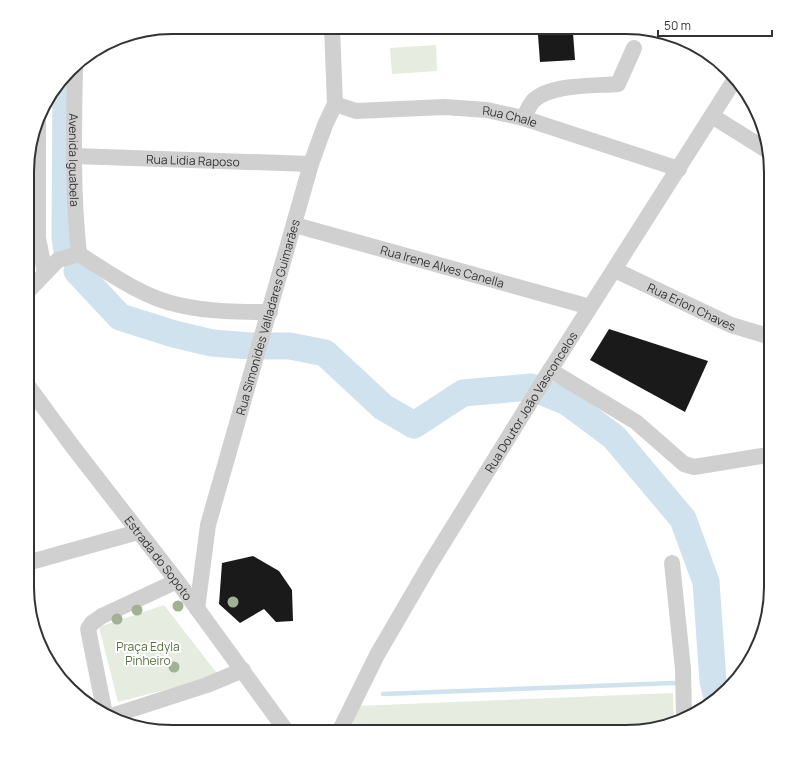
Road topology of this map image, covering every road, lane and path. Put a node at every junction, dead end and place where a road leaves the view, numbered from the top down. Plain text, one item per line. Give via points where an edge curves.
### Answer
1 (332, 34) edge
2 (634, 48) dead end
3 (75, 74) edge
4 (732, 84) edge
5 (335, 104) junction
6 (712, 116) junction
7 (523, 118) junction
8 (761, 147) edge
9 (74, 156) junction
10 (312, 164) junction
11 (34, 166) edge
12 (679, 169) junction
13 (295, 225) junction
14 (79, 254) junction
15 (615, 270) junction
16 (45, 273) junction
17 (34, 285) edge
18 (590, 307) junction
19 (270, 312) junction
20 (764, 335) edge
21 (548, 372) junction
22 (34, 399) edge
23 (764, 456) edge
24 (138, 532) junction
25 (34, 562) edge
26 (672, 563) dead end
27 (177, 581) junction
28 (197, 609) junction
29 (243, 670) junction
30 (103, 706) edge
31 (684, 712) edge
32 (118, 714) edge
33 (282, 725) edge
34 (343, 725) edge

1 - 5 street, Rua Simonides Valladares Guimarães
2 - 7 street via 618,84 557,89 545,93 532,102
3 - 9 street, Avenida Iguabela
4 - 6 street, Rua Doutor João Vasconcelos
5 - 7 street, Rua Chale via 356,111 444,107 480,109
5 - 10 street, Rua Simonides Valladares Guimarães via 325,124
6 - 8 street
6 - 12 street, Rua Doutor João Vasconcelos
7 - 12 street, Rua Chale
9 - 10 street, Rua Lidia Raposo
9 - 14 street, Avenida Iguabela via 75,222
10 - 13 street, Rua Simonides Valladares Guimarães
11 - 16 street via 38,238
12 - 15 street, Rua Doutor João Vasconcelos
13 - 18 street, Rua Irene Alves Canella
13 - 19 street, Rua Simonides Valladares Guimarães
14 - 16 street via 58,260
14 - 19 street via 132,287 178,305 224,312
15 - 18 street, Rua Doutor João Vasconcelos
15 - 20 street, Rua Erlon Chaves via 731,325
16 - 17 street
18 - 21 street, Rua Doutor João Vasconcelos
19 - 28 street, Rua Simonides Valladares Guimarães via 208,525
21 - 23 street via 636,422 684,464 694,467
21 - 34 street, Rua Doutor João Vasconcelos via 380,648
22 - 24 street, Estrada do Sopoto
24 - 25 street
24 - 27 street, Estrada do Sopoto
26 - 31 street via 683,669
27 - 28 street, Estrada do Sopoto
27 - 30 street via 102,616 88,629
28 - 29 street, Estrada do Sopoto
29 - 32 street
29 - 33 street, Estrada do Sopoto

